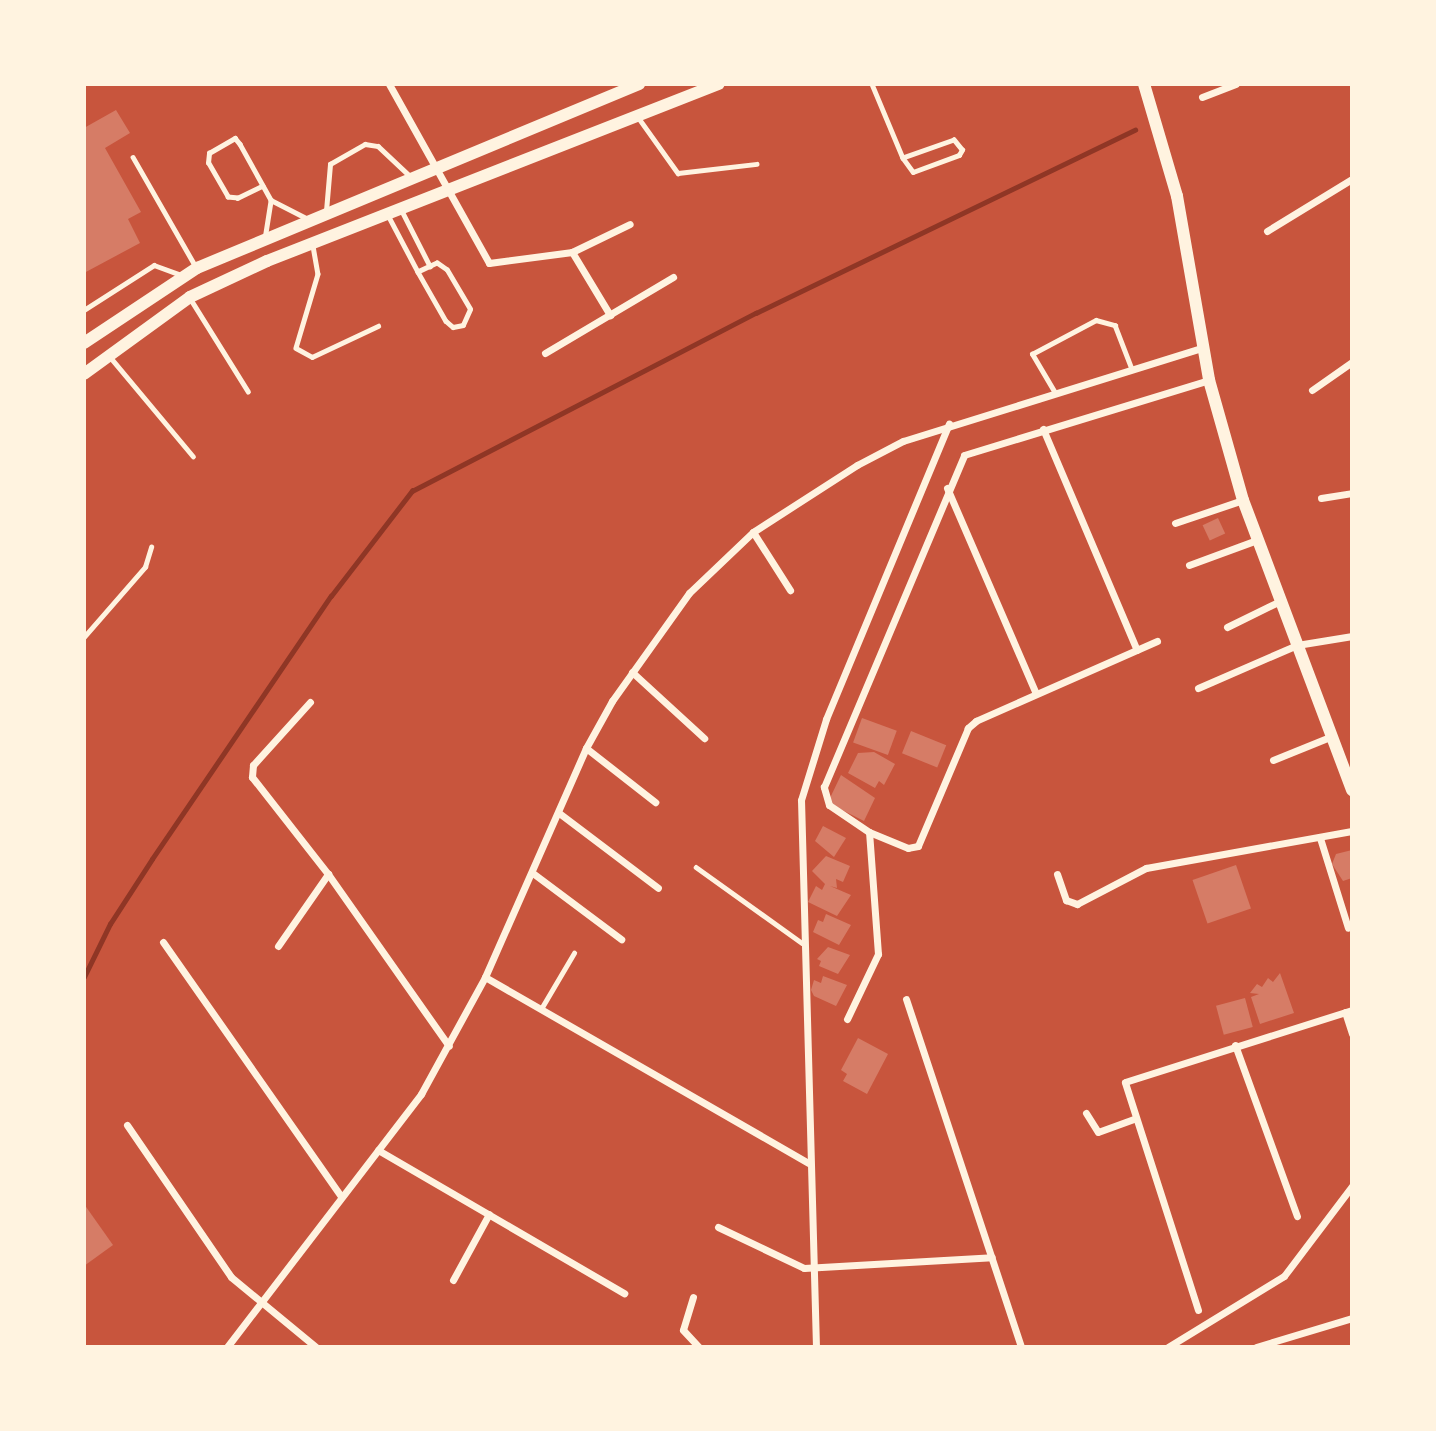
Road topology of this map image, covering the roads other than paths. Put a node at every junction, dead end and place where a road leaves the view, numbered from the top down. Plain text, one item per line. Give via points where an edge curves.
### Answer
1 (389, 84) edge
2 (719, 84) edge
3 (872, 84) edge
4 (1144, 84) edge
5 (1236, 84) edge
6 (633, 85) edge
7 (1202, 97) dead end
8 (637, 116) junction
9 (133, 156) dead end
10 (903, 158) junction
11 (756, 164) dead end
12 (432, 166) junction
13 (410, 176) junction
14 (1352, 179) edge
15 (263, 186) junction
16 (444, 188) junction
17 (271, 200) junction
18 (400, 206) junction
19 (326, 211) junction
20 (386, 211) junction
21 (307, 219) junction
22 (630, 224) dead end
23 (1267, 231) dead end
24 (265, 236) junction
25 (311, 242) junction
26 (572, 252) junction
27 (430, 266) junction
28 (197, 268) junction
29 (418, 272) junction
30 (182, 276) junction
31 (673, 277) dead end
32 (190, 297) junction
33 (84, 310) edge
34 (610, 315) junction
35 (378, 326) dead end
36 (84, 343) edge
37 (1202, 348) junction
38 (545, 353) dead end
39 (108, 355) junction
40 (1352, 362) edge
41 (1133, 370) junction
42 (84, 374) edge
43 (1209, 380) junction
44 (1312, 390) dead end
45 (248, 391) dead end
46 (1056, 395) junction
47 (949, 424) junction
48 (1043, 429) junction
49 (193, 456) dead end
50 (947, 488) junction
51 (1352, 493) edge
52 (1321, 498) dead end
53 (1243, 500) junction
54 (1175, 523) dead end
55 (753, 532) junction
56 (1257, 540) junction
57 (151, 547) dead end
58 (1189, 565) dead end
59 (790, 590) dead end
60 (1280, 601) junction
61 (1227, 627) dead end
62 (1352, 636) edge
63 (84, 637) edge
64 (1157, 641) dead end
65 (1297, 645) junction
66 (1137, 650) junction
67 (632, 672) junction
68 (1198, 688) dead end
69 (1037, 694) junction
70 (310, 702) dead end
71 (1332, 736) junction
72 (704, 738) dead end
73 (586, 748) junction
74 (1273, 760) dead end
75 (1352, 790) edge
76 (655, 803) dead end
77 (559, 813) junction
78 (1352, 831) edge
79 (869, 832) junction
80 (1320, 838) junction
81 (696, 867) dead end
82 (328, 874) junction
83 (534, 874) junction
84 (1057, 874) dead end
85 (659, 888) dead end
86 (1348, 928) dead end
87 (621, 939) dead end
88 (163, 942) dead end
89 (802, 943) junction
90 (278, 946) dead end
91 (574, 953) dead end
92 (485, 977) junction
93 (906, 999) dead end
94 (541, 1009) junction
95 (1348, 1011) edge
96 (847, 1019) dead end
97 (1352, 1034) edge
98 (1235, 1045) junction
99 (449, 1046) junction
100 (1086, 1113) dead end
101 (1134, 1119) junction
102 (127, 1125) dead end
103 (378, 1150) junction
104 (808, 1163) junction
105 (1352, 1186) edge
106 (341, 1196) junction
107 (489, 1214) junction
108 (1297, 1216) dead end
109 (718, 1227) dead end
110 (992, 1257) junction
111 (813, 1267) junction
112 (453, 1280) dead end
113 (624, 1293) dead end
114 (693, 1297) dead end
115 (260, 1302) junction
116 (1198, 1310) dead end
117 (1352, 1318) edge
118 (227, 1347) edge
119 (316, 1347) edge
120 (699, 1347) edge
121 (816, 1347) edge
122 (1021, 1347) edge
123 (1168, 1347) edge
124 (1256, 1347) edge

1 - 12 street
2 - 8 main road
3 - 10 lane
4 - 37 main road via 1177,196
5 - 7 street
6 - 12 main road
8 - 11 lane via 678,173
8 - 16 main road
9 - 28 lane
10 - 10 lane via 908,168 920,173 959,155 961,143 954,140
12 - 13 main road
12 - 16 street
13 - 19 main road
13 - 19 lane via 378,146 365,144 330,164
14 - 23 street
15 - 15 lane via 235,138 209,153 208,163 228,198
15 - 17 lane
16 - 18 main road
16 - 26 street via 489,263
17 - 21 lane
17 - 24 lane
18 - 20 main road
18 - 27 lane
19 - 21 main road
20 - 25 main road
20 - 29 lane
21 - 24 main road
22 - 26 street
24 - 28 main road
25 - 32 main road
25 - 35 lane via 318,274 296,348 312,357
26 - 34 street
27 - 29 lane
27 - 29 lane via 438,263 447,270 470,309 470,318 463,325 453,327 446,321
28 - 30 main road
30 - 33 lane via 154,265
30 - 36 main road
31 - 34 street
32 - 39 main road
32 - 45 lane
34 - 38 street
37 - 41 street
37 - 43 main road
39 - 42 main road
39 - 49 lane
40 - 44 street
41 - 46 street
41 - 46 lane via 1115,325 1096,320 1032,354
43 - 48 street
43 - 53 main road
46 - 47 street
47 - 55 street via 857,465
47 - 89 street via 826,719 802,792
48 - 50 street via 974,449 957,464
48 - 66 street
50 - 69 street
50 - 79 street via 824,787 829,805
51 - 52 street
53 - 54 street
53 - 56 main road
55 - 59 street
55 - 67 street via 690,593
56 - 58 street
56 - 60 main road
57 - 63 lane via 145,567
60 - 61 street
60 - 65 main road
62 - 65 street
64 - 66 street
65 - 68 street
65 - 71 main road
66 - 69 street
67 - 72 street
67 - 73 street
69 - 79 street via 968,728 918,846 908,848
70 - 82 street via 253,765 252,777
71 - 74 street
71 - 75 main road
73 - 76 street
73 - 77 street
77 - 83 street
77 - 85 street
78 - 80 street
79 - 96 street via 878,954
80 - 84 street via 1146,868 1070,904
80 - 86 street
81 - 89 lane
82 - 90 street
82 - 99 street
83 - 87 street
83 - 92 street
88 - 106 street
89 - 104 street
91 - 94 lane
92 - 94 street
92 - 99 street
93 - 110 street
94 - 104 street
95 - 97 street
95 - 98 street
98 - 101 street via 1125,1082
98 - 108 street
99 - 103 street via 421,1094
100 - 101 street via 1098,1132
101 - 116 street
102 - 115 street via 231,1277
103 - 106 street
103 - 107 street
104 - 111 street
105 - 123 street via 1284,1276
106 - 115 street
107 - 112 street
107 - 113 street
109 - 111 street via 793,1265
110 - 111 street
110 - 122 street
111 - 121 street
114 - 120 street via 683,1330
115 - 118 street
115 - 119 street
117 - 124 street

